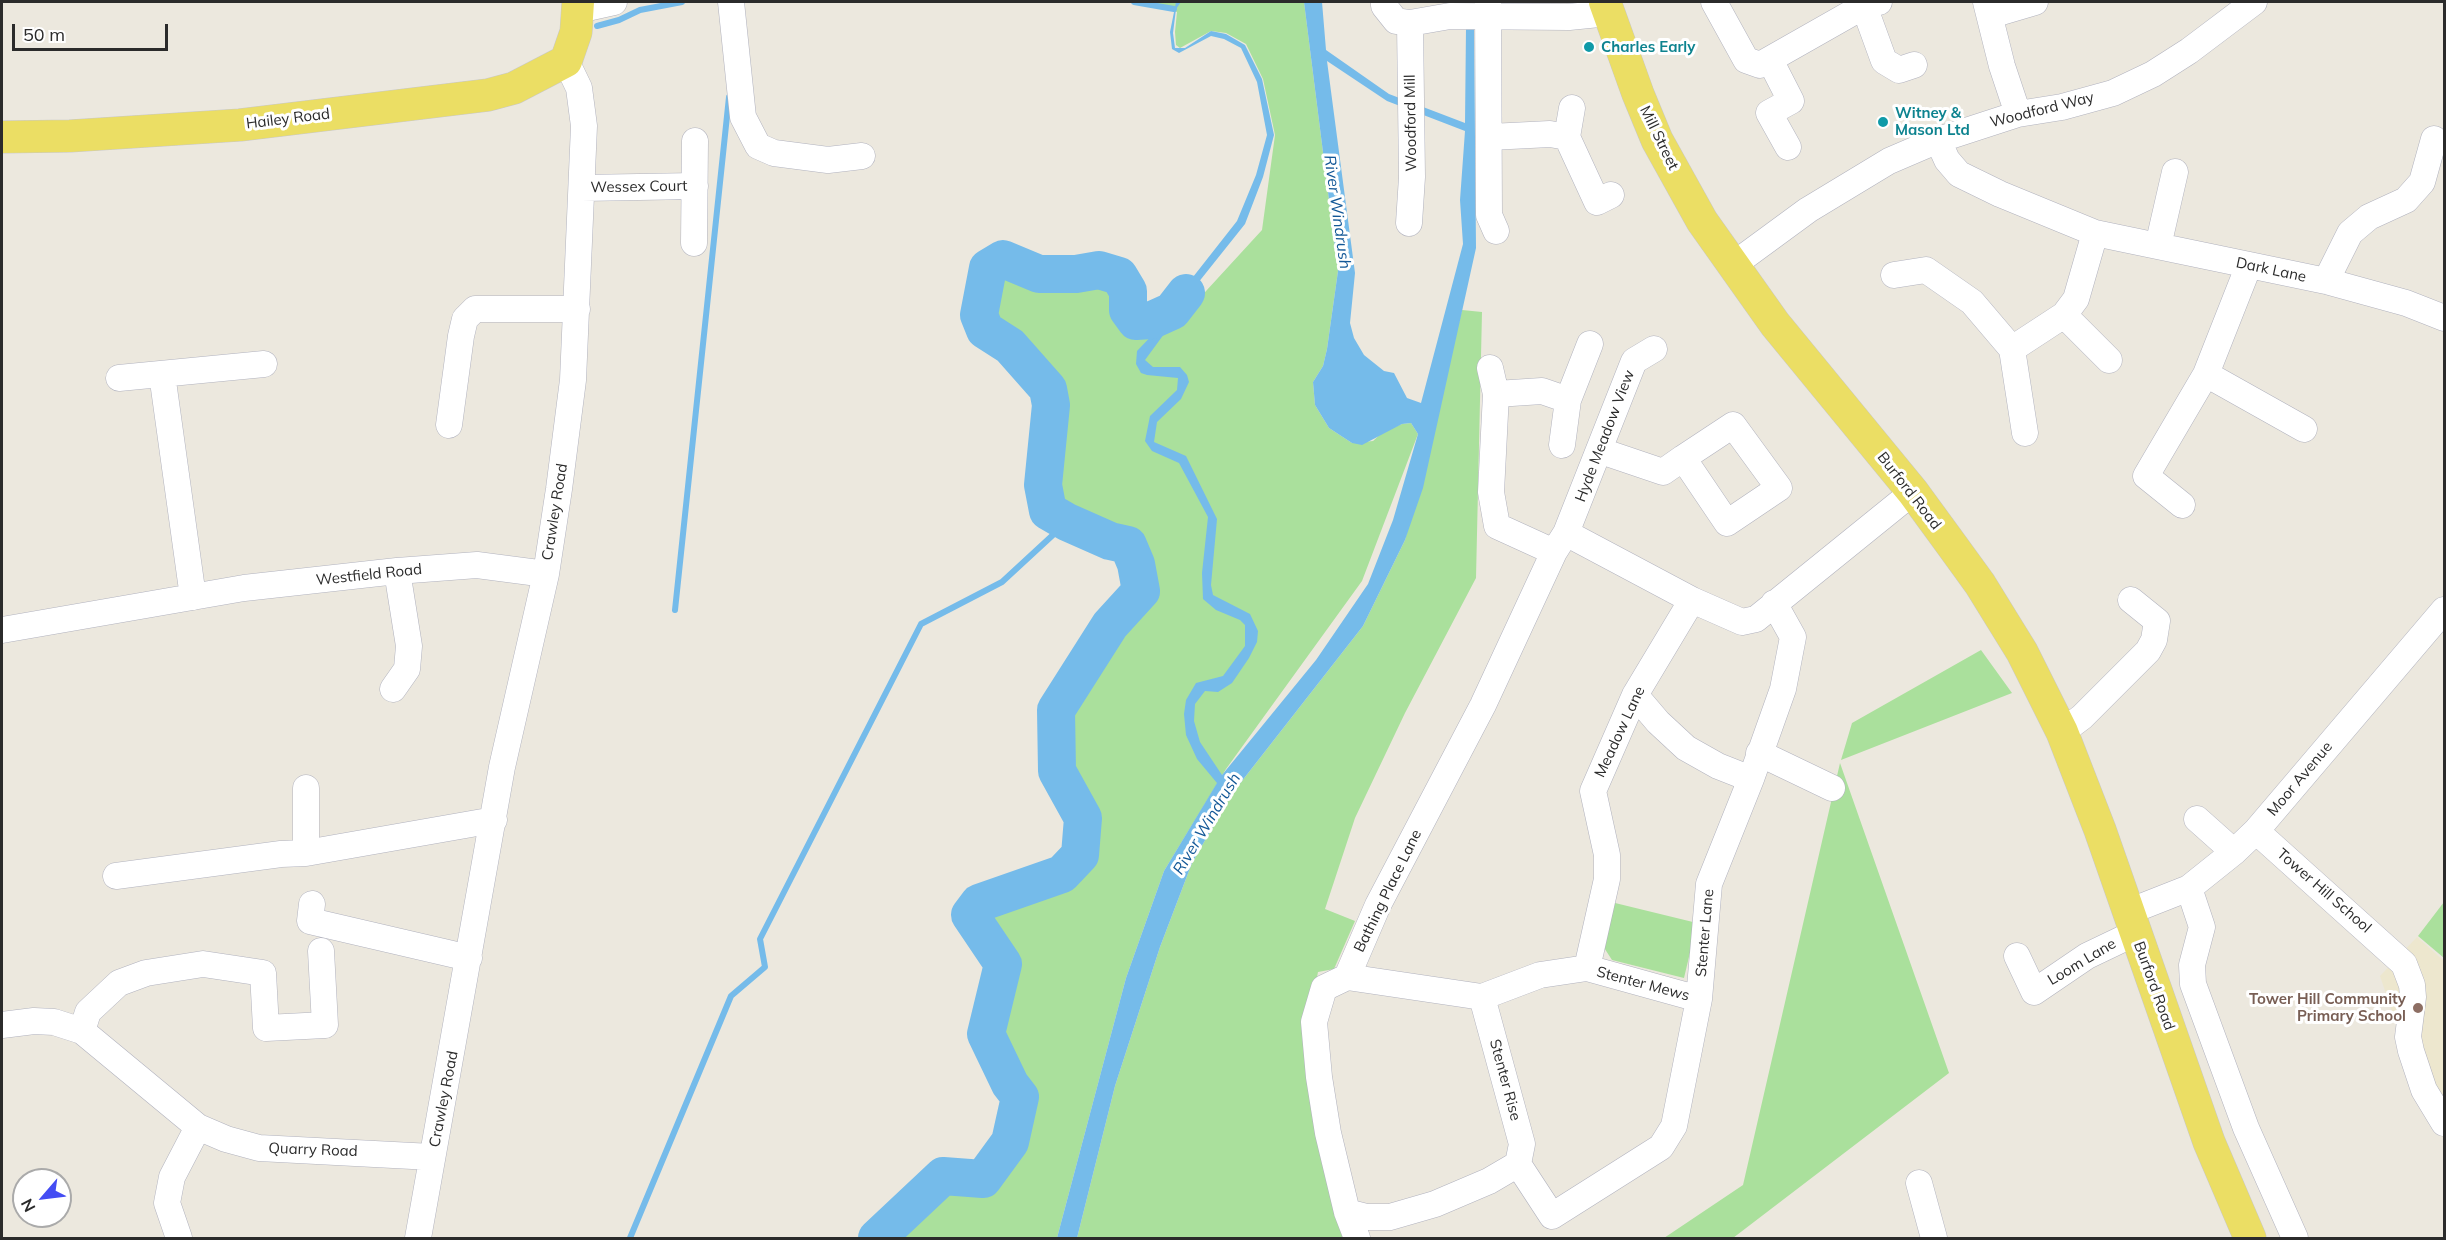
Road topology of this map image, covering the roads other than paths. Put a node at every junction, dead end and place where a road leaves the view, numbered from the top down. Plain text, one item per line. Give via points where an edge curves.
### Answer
1 (614, 2) edge
2 (731, 2) edge
3 (1384, 2) edge
4 (1714, 2) edge
5 (2035, 2) edge
6 (2254, 2) edge
7 (1871, 4) edge
8 (578, 6) edge
9 (1607, 7) edge
10 (1988, 8) edge
11 (1485, 12) edge
12 (1410, 23) junction
13 (1770, 60) junction
14 (566, 61) junction
15 (1914, 65) dead end
16 (1572, 108) dead end
17 (2018, 114) junction
18 (2, 137) edge
19 (1490, 137) junction
20 (1566, 137) junction
21 (2434, 139) dead end
22 (1938, 140) junction
23 (695, 141) dead end
24 (1788, 147) dead end
25 (862, 156) dead end
26 (2175, 172) dead end
27 (695, 186) junction
28 (582, 188) junction
29 (1611, 195) dead end
30 (1409, 223) dead end
31 (1496, 231) dead end
32 (2095, 233) junction
33 (694, 243) dead end
34 (2158, 246) junction
35 (1733, 265) junction
36 (2248, 265) junction
37 (1894, 275) dead end
38 (2326, 281) junction
39 (577, 309) junction
40 (2064, 315) junction
41 (2445, 318) edge
42 (1590, 344) dead end
43 (2012, 348) junction
44 (1654, 349) dead end
45 (2109, 360) dead end
46 (264, 364) dead end
47 (1490, 368) dead end
48 (162, 374) junction
49 (2206, 374) junction
50 (119, 378) dead end
51 (1496, 394) junction
52 (1568, 400) junction
53 (449, 426) dead end
54 (2304, 429) dead end
55 (2025, 433) dead end
56 (1562, 445) dead end
57 (1601, 451) junction
58 (1683, 458) dead end
59 (1912, 492) junction
60 (2182, 505) dead end
61 (1560, 542) junction
62 (397, 571) junction
63 (546, 574) junction
64 (193, 597) junction
65 (1692, 600) junction
66 (2131, 600) dead end
67 (1774, 603) junction
68 (2445, 610) edge
69 (2, 630) edge
70 (393, 689) dead end
71 (1635, 695) junction
72 (2062, 732) junction
73 (1760, 753) junction
74 (1751, 780) junction
75 (306, 788) dead end
76 (1832, 788) dead end
77 (2197, 819) dead end
78 (494, 820) junction
79 (2256, 831) junction
80 (2234, 852) junction
81 (306, 853) junction
82 (116, 876) dead end
83 (2189, 888) junction
84 (2131, 923) junction
85 (2017, 956) dead end
86 (469, 958) junction
87 (1587, 968) junction
88 (1347, 977) junction
89 (1482, 997) junction
90 (1700, 999) junction
91 (2, 1025) edge
92 (81, 1031) junction
93 (2445, 1123) edge
94 (198, 1127) junction
95 (432, 1157) junction
96 (1518, 1164) junction
97 (1919, 1183) dead end
98 (1347, 1212) junction
99 (179, 1239) edge
100 (418, 1239) edge
101 (1357, 1239) edge
102 (1934, 1239) edge
103 (2250, 1239) edge
104 (2295, 1239) edge

1 - 8 street
2 - 25 street via 743,117 758,146 774,153 828,160
3 - 12 street via 1396,21
4 - 13 street via 1746,60 1760,64
5 - 10 street
6 - 17 street, Woodford Way via 2153,74 2112,93
7 - 13 street
7 - 15 street via 1884,61 1899,70
8 - 14 main road via 576,32
9 - 11 street via 1569,17
9 - 35 main road, Mill Street via 1658,140 1702,221
10 - 17 street
11 - 12 street
11 - 19 street
12 - 30 street, Woodford Mill
13 - 24 street via 1801,96 1769,113
14 - 18 main road, Hailey Road via 514,88 488,95 240,125
14 - 28 street, Crawley Road via 579,88 584,126
16 - 20 street
17 - 22 street, Woodford Way
19 - 20 street
19 - 31 street via 1489,215
20 - 29 street via 1597,202
21 - 38 street via 2422,182 2406,200 2369,217 2350,233
22 - 32 street, Dark Lane via 1959,174
22 - 35 street, Woodford Way via 1854,180
23 - 27 street, Wessex Court
26 - 34 street
27 - 28 street, Wessex Court
27 - 33 street, Wessex Court
28 - 39 street, Crawley Road
32 - 34 street, Dark Lane
32 - 40 street via 2076,299
34 - 36 street, Dark Lane
35 - 59 main road, Burford Road via 1815,377
36 - 38 street, Dark Lane
36 - 49 street
37 - 43 street via 1926,270 1972,302
38 - 41 street, Dark Lane
39 - 53 street via 475,309 465,319 460,336
39 - 63 street, Crawley Road via 573,380
40 - 43 street
40 - 45 street
42 - 52 street
43 - 55 street
44 - 57 street, Hyde Meadow View via 1634,361
46 - 48 street
47 - 51 street
48 - 50 street
48 - 64 street
49 - 54 street
49 - 60 street via 2146,476
51 - 52 street via 1542,391
51 - 61 street via 1491,492 1497,526
52 - 56 street
57 - 58 street via 1663,472
57 - 61 street, Hyde Meadow View
59 - 67 street
59 - 72 main road, Burford Road via 1980,584 2022,651
61 - 65 street
61 - 88 street, Bathing Place Lane via 1484,705 1378,905
62 - 63 street, Westfield Road via 477,565
62 - 64 street, Westfield Road
62 - 70 street via 409,646 407,669
63 - 78 street, Crawley Road via 512,717
64 - 69 street, Westfield Road
65 - 67 street via 1742,622 1756,619
65 - 71 street, Meadow Lane
66 - 72 street via 2157,621 2154,640 2148,651 2099,700
67 - 73 street, Stenter Lane via 1793,637 1783,689
68 - 79 street, Moor Avenue
71 - 74 street via 1686,748
71 - 87 street, Meadow Lane via 1593,791 1607,855 1607,879
72 - 84 main road, Burford Road
73 - 74 street, Stenter Lane
73 - 76 street
74 - 90 street, Stenter Lane via 1709,884
75 - 81 street
77 - 80 street
78 - 81 street
78 - 86 street, Crawley Road
79 - 80 street, Moor Avenue
79 - 93 street, Tower Hill School via 2404,964 2412,985 2408,1037 2414,1062 2424,1090
80 - 83 street, Moor Avenue
81 - 82 street
83 - 84 street, Moor Avenue
83 - 104 street via 2202,927 2192,965 2193,984 2246,1128
84 - 85 street, Loom Lane via 2034,992
84 - 103 main road, Burford Road via 2209,1142
86 - 92 street via 313,928 325,1025 266,1028 263,973 203,964 146,973 119,982 88,1012
86 - 95 street, Crawley Road
87 - 89 street via 1540,975
87 - 90 street, Stenter Mews
88 - 89 street
88 - 98 street via 1324,988 1314,1022 1328,1133
89 - 96 street, Stenter Rise via 1522,1144
90 - 96 street, Stenter Lane via 1674,1126 1661,1147 1552,1216
91 - 92 street, Quarry Road via 54,1022
92 - 94 street, Quarry Road
94 - 95 street, Quarry Road via 259,1148
94 - 99 street via 172,1177 167,1203
95 - 100 street, Crawley Road
96 - 98 street via 1490,1181 1435,1204 1390,1217
97 - 102 street
98 - 101 street

